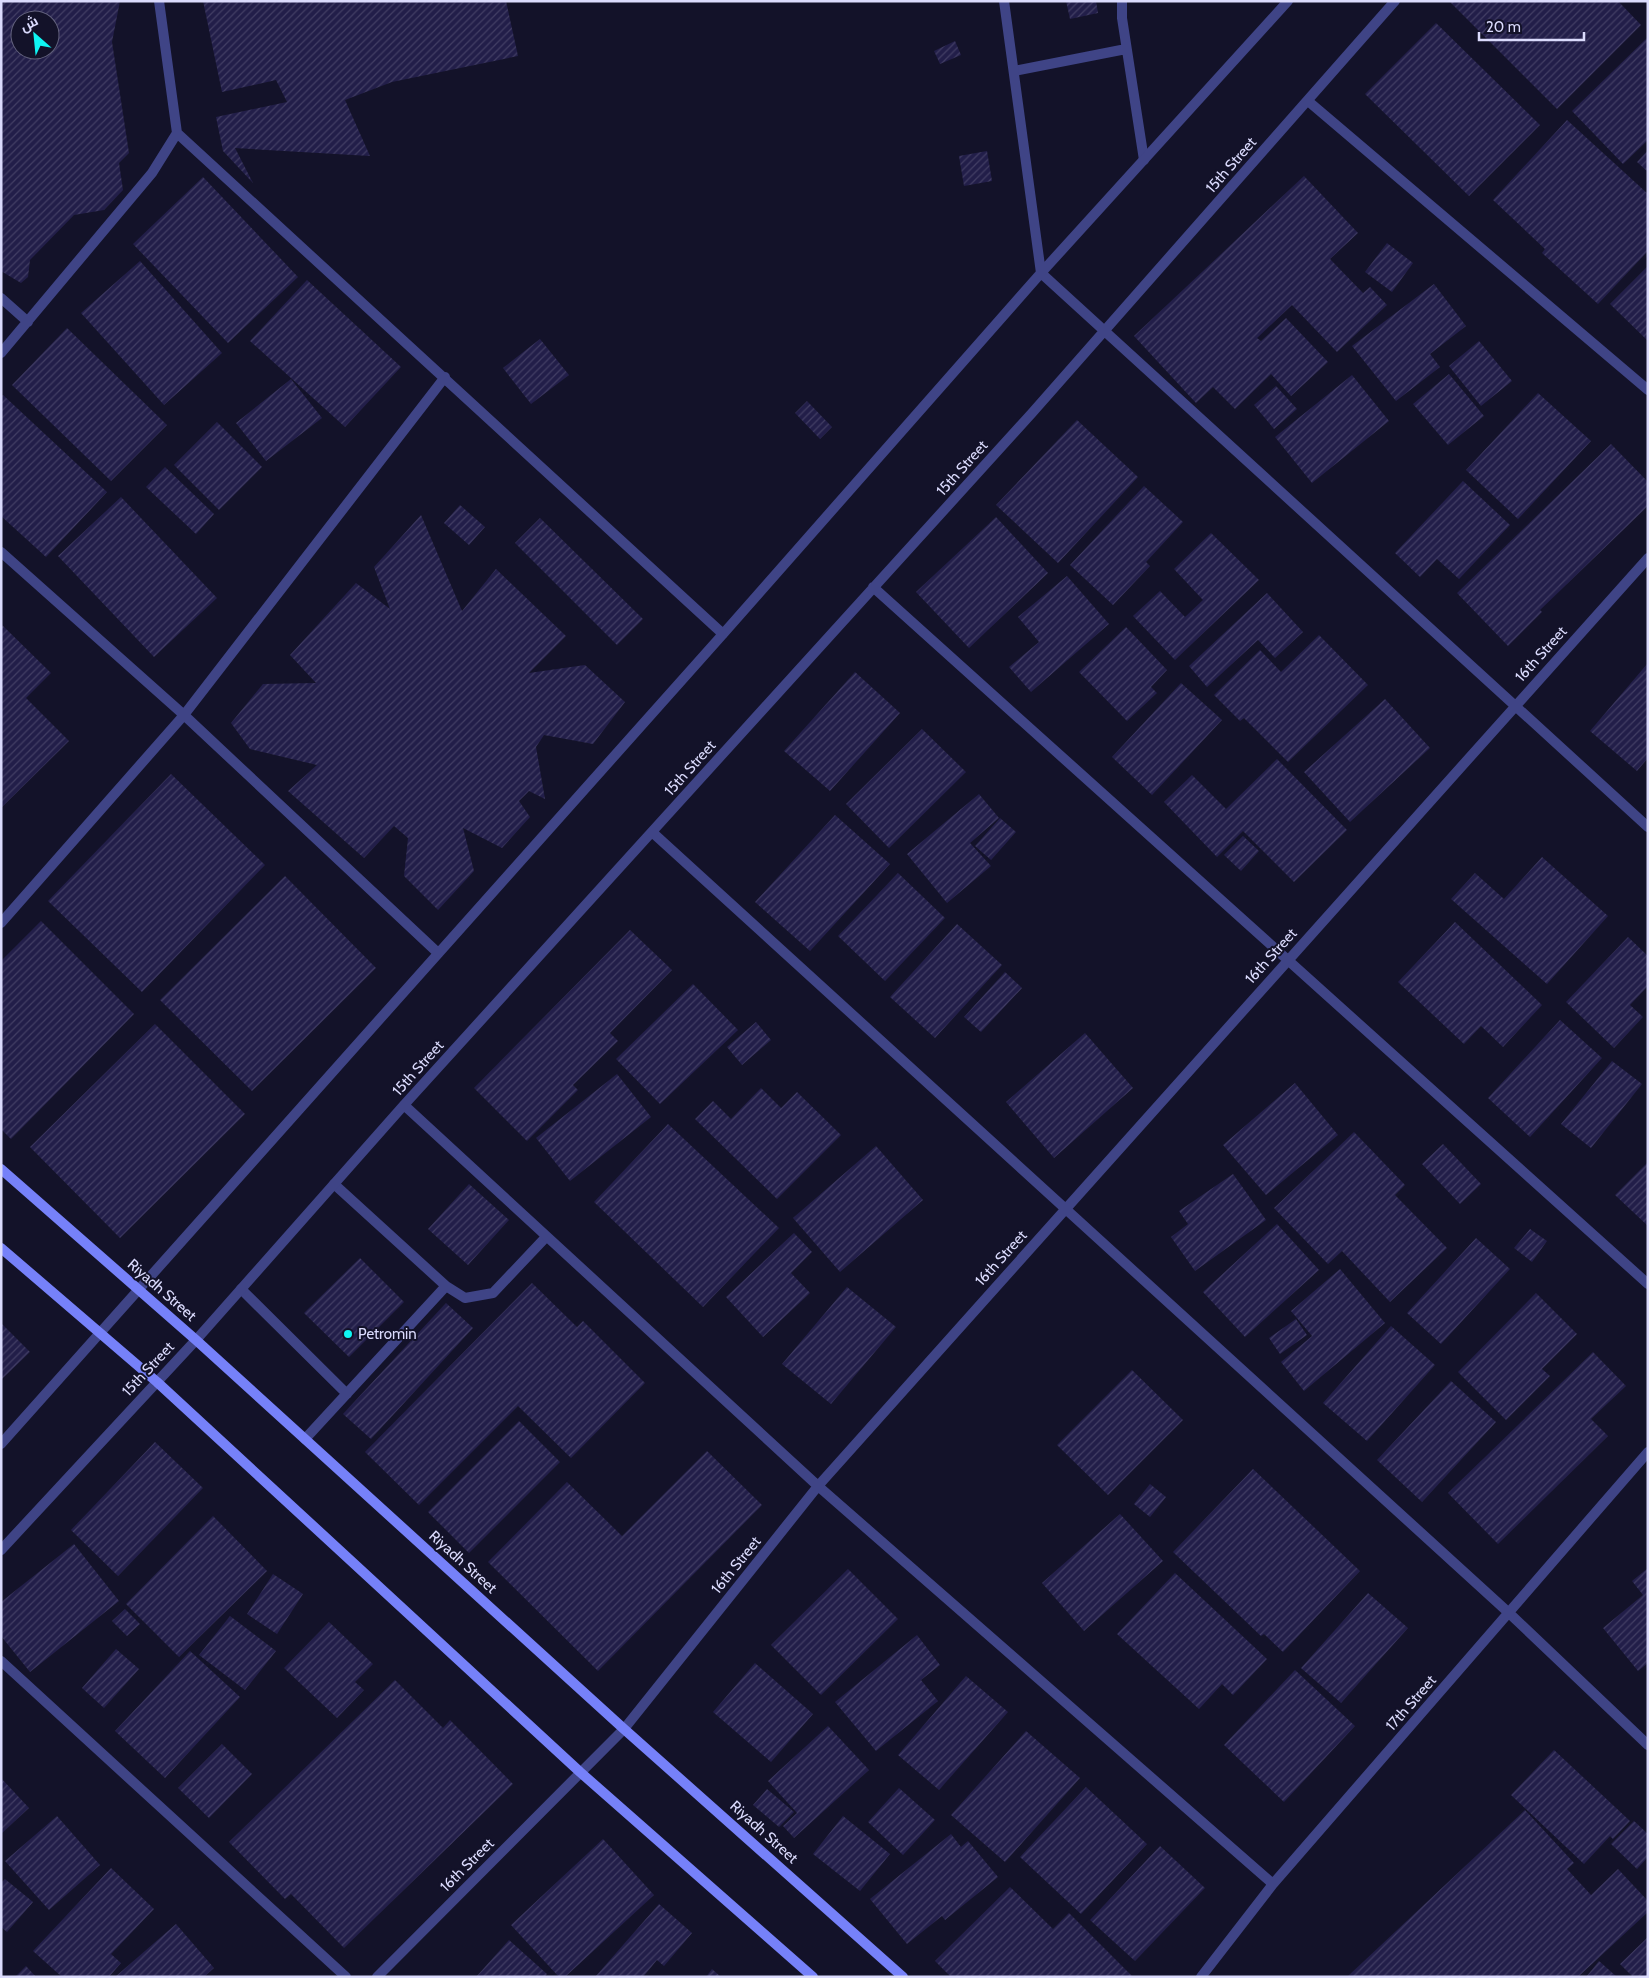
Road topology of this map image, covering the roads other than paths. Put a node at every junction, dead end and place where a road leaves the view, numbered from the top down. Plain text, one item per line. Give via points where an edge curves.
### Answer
1 (159, 1) edge
2 (1004, 1) edge
3 (1122, 1) edge
4 (1288, 1) edge
5 (1395, 1) edge
6 (1126, 49) junction
7 (1014, 71) junction
8 (1308, 101) junction
9 (177, 133) junction
10 (1144, 160) junction
11 (1041, 273) junction
12 (1, 298) edge
13 (28, 322) junction
14 (1104, 331) junction
15 (1, 353) edge
16 (445, 377) junction
17 (1648, 390) edge
18 (1, 552) edge
19 (1648, 558) edge
20 (873, 587) junction
21 (723, 634) junction
22 (1515, 706) junction
23 (184, 715) junction
24 (1648, 827) edge
25 (652, 832) junction
26 (1, 923) edge
27 (438, 953) junction
28 (1288, 960) junction
29 (404, 1105) junction
30 (1, 1170) edge
31 (334, 1184) junction
32 (1066, 1209) junction
33 (546, 1236) junction
34 (1, 1248) edge
35 (1648, 1284) edge
36 (446, 1286) junction
37 (240, 1289) junction
38 (139, 1290) junction
39 (101, 1332) junction
40 (196, 1340) junction
41 (157, 1382) junction
42 (347, 1394) junction
43 (306, 1440) junction
44 (1, 1444) edge
45 (1648, 1452) edge
46 (818, 1486) junction
47 (1, 1550) edge
48 (1509, 1613) junction
49 (1, 1661) edge
50 (624, 1729) junction
51 (1648, 1745) edge
52 (580, 1772) junction
53 (1273, 1884) junction
54 (346, 1977) edge
55 (377, 1977) edge
56 (813, 1977) edge
57 (903, 1977) edge
58 (1200, 1977) edge

1 - 9 street
2 - 7 street
3 - 6 street
4 - 10 street
5 - 8 street, 15th Street
6 - 7 street
6 - 10 street
7 - 11 street
8 - 14 street, 15th Street
8 - 17 street
9 - 13 street via 152,173
9 - 16 street
10 - 11 street
11 - 14 street
11 - 21 street
12 - 13 street
13 - 15 street
14 - 20 street, 15th Street
14 - 22 street
16 - 21 street
16 - 23 street
18 - 23 street
19 - 22 street, 16th Street
20 - 25 street, 15th Street
20 - 28 street
21 - 27 street
22 - 24 street
22 - 28 street, 16th Street
23 - 26 street
23 - 27 street
25 - 29 street, 15th Street
25 - 32 street
27 - 38 street
28 - 32 street, 16th Street
28 - 35 street
29 - 31 street, 15th Street
29 - 33 street
30 - 38 main road, Riyadh Street
31 - 36 street
31 - 37 street, 15th Street
32 - 46 street, 16th Street
32 - 48 street
33 - 36 street via 493,1294 465,1298
33 - 46 street
34 - 39 main road
36 - 42 street
37 - 40 street, 15th Street
37 - 42 street
38 - 39 street
38 - 40 main road, Riyadh Street
39 - 41 main road
39 - 44 street
40 - 41 street, 15th Street
40 - 43 main road, Riyadh Street
41 - 47 street, 15th Street
41 - 52 main road
42 - 43 street
43 - 50 main road, Riyadh Street
45 - 48 street, 17th Street
46 - 50 street, 16th Street
46 - 53 street
48 - 51 street
48 - 53 street, 17th Street
49 - 54 street
50 - 52 street, 16th Street
50 - 57 main road, Riyadh Street
52 - 55 street, 16th Street
52 - 56 main road
53 - 58 street, 17th Street

